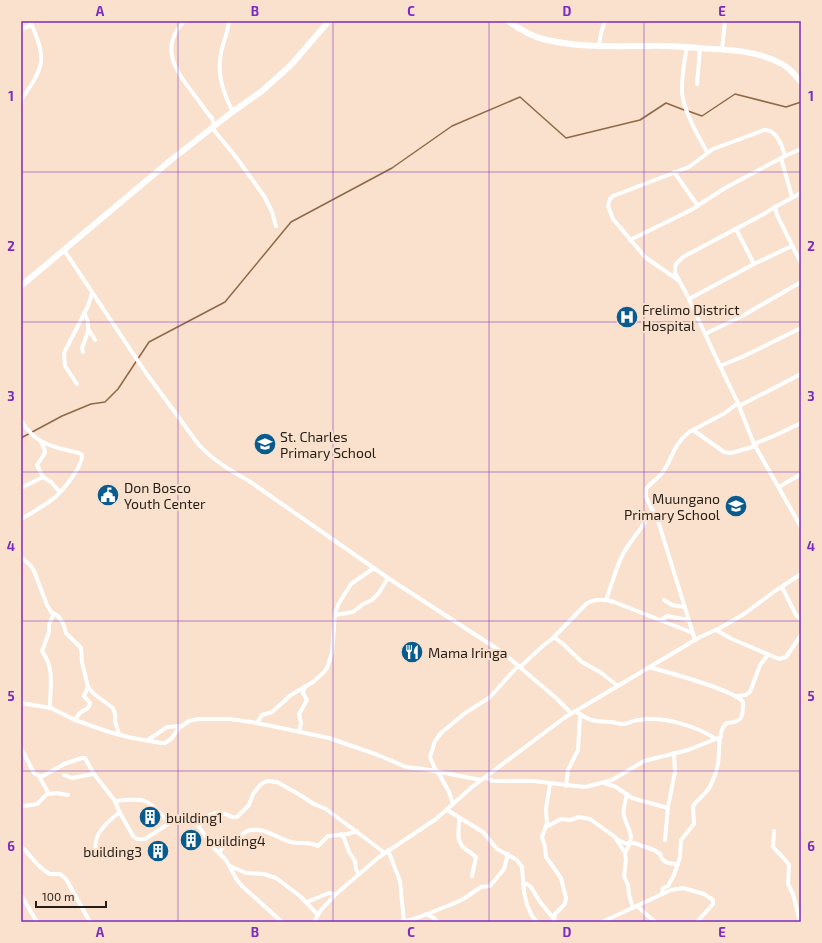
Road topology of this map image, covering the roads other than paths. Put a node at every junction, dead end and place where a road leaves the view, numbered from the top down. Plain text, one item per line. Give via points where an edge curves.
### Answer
1 (229, 21) edge
2 (329, 21) edge
3 (508, 21) edge
4 (605, 21) edge
5 (725, 21) edge
6 (182, 22) edge
7 (31, 23) edge
8 (21, 29) edge
9 (600, 46) junction
10 (687, 47) junction
11 (700, 48) junction
12 (722, 50) junction
13 (801, 82) edge
14 (697, 84) dead end
15 (21, 100) edge
16 (233, 112) junction
17 (213, 127) junction
18 (801, 149) edge
19 (707, 152) junction
20 (783, 157) junction
21 (674, 172) junction
22 (801, 192) edge
23 (792, 197) junction
24 (698, 206) junction
25 (775, 206) junction
26 (276, 226) dead end
27 (736, 229) junction
28 (630, 240) junction
29 (792, 246) junction
30 (64, 250) junction
31 (801, 263) edge
32 (754, 264) junction
33 (679, 280) junction
34 (801, 282) edge
35 (21, 286) edge
36 (92, 293) junction
37 (689, 299) junction
38 (84, 313) junction
39 (801, 328) edge
40 (89, 329) junction
41 (705, 334) junction
42 (95, 340) dead end
43 (83, 352) dead end
44 (720, 366) junction
45 (801, 374) edge
46 (78, 384) dead end
47 (739, 405) junction
48 (21, 420) edge
49 (801, 423) edge
50 (694, 430) junction
51 (39, 440) junction
52 (755, 445) junction
53 (801, 474) edge
54 (43, 477) junction
55 (779, 487) junction
56 (21, 488) edge
57 (60, 492) junction
58 (653, 510) junction
59 (21, 519) edge
60 (801, 526) edge
61 (21, 557) edge
62 (374, 568) junction
63 (801, 574) edge
64 (388, 578) junction
65 (782, 587) junction
66 (606, 600) junction
67 (664, 600) dead end
68 (684, 607) junction
69 (53, 613) junction
70 (335, 615) junction
71 (661, 620) junction
72 (688, 620) junction
73 (801, 620) edge
74 (716, 630) junction
75 (693, 633) junction
76 (801, 635) edge
77 (554, 637) junction
78 (695, 640) junction
79 (768, 655) junction
80 (519, 666) junction
81 (649, 667) junction
82 (305, 686) junction
83 (618, 686) junction
84 (88, 687) junction
85 (750, 692) junction
86 (737, 696) junction
87 (21, 703) edge
88 (743, 704) junction
89 (50, 708) junction
90 (573, 712) junction
91 (580, 715) junction
92 (75, 720) junction
93 (257, 723) junction
94 (181, 726) junction
95 (299, 732) junction
96 (119, 734) junction
97 (721, 737) junction
98 (716, 739) junction
99 (148, 740) junction
100 (21, 748) edge
101 (674, 753) junction
102 (437, 771) junction
103 (64, 774) dead end
104 (93, 774) junction
105 (39, 776) junction
106 (486, 777) junction
107 (482, 780) junction
108 (603, 783) junction
109 (550, 784) junction
110 (566, 786) junction
111 (49, 794) junction
112 (627, 794) junction
113 (68, 795) dead end
114 (114, 801) junction
115 (453, 804) junction
116 (21, 805) edge
117 (668, 808) junction
118 (447, 810) junction
119 (120, 812) junction
120 (459, 816) junction
121 (170, 822) junction
122 (199, 826) junction
123 (546, 827) junction
124 (357, 831) junction
125 (774, 831) dead end
126 (341, 834) junction
127 (616, 838) junction
128 (665, 840) dead end
129 (630, 843) junction
130 (21, 848) edge
131 (97, 852) dead end
132 (387, 852) junction
133 (218, 853) junction
134 (625, 853) junction
135 (508, 854) junction
136 (678, 864) junction
137 (230, 866) junction
138 (359, 874) junction
139 (472, 876) dead end
140 (523, 884) junction
141 (336, 894) junction
142 (662, 894) junction
143 (21, 895) edge
144 (307, 902) junction
145 (635, 907) junction
146 (426, 914) junction
147 (318, 915) junction
148 (554, 921) edge
149 (37, 922) edge
150 (90, 922) edge
151 (282, 922) edge
152 (314, 922) edge
153 (404, 922) edge
154 (437, 922) edge
155 (537, 922) edge
156 (602, 922) edge
157 (655, 922) edge
158 (697, 922) edge
159 (800, 922) edge

1 - 16 street via 219,70 223,92
2 - 16 street via 284,73
3 - 9 street via 541,39
4 - 9 street
5 - 12 street
6 - 17 street via 172,43 173,61 180,76 212,118
7 - 8 street
7 - 15 street via 40,44 42,58 40,69
9 - 10 street
10 - 11 street
10 - 19 street via 682,92 687,111
11 - 12 street
11 - 14 street
12 - 13 street via 759,54 779,62 792,70
16 - 17 street
17 - 26 street via 264,196
17 - 30 street
18 - 20 street
19 - 20 street via 745,136 768,130 778,139
19 - 21 street via 689,166
20 - 23 street
20 - 24 street via 725,188
21 - 24 street
21 - 28 street via 610,199 608,206 613,219
22 - 23 street
23 - 25 street
24 - 28 street
25 - 27 street
25 - 29 street
27 - 32 street
27 - 33 street via 682,257 675,268
28 - 33 street via 645,256
29 - 31 street
29 - 32 street
30 - 35 street
30 - 36 street
32 - 37 street
33 - 37 street
34 - 41 street
36 - 38 street
36 - 62 street via 146,373 208,455
37 - 41 street
38 - 40 street
38 - 46 street via 64,353 65,366
39 - 44 street via 742,358
40 - 42 street
40 - 43 street
41 - 44 street
44 - 47 street
45 - 47 street
47 - 50 street
47 - 52 street
48 - 51 street
49 - 52 street
50 - 52 street via 724,452 731,453
50 - 58 street via 678,443 663,473 646,489 646,496
51 - 54 street via 45,451 37,465
51 - 57 street via 48,446 82,455 79,467
52 - 55 street
53 - 55 street
54 - 56 street
54 - 57 street
55 - 60 street
57 - 59 street
58 - 66 street via 624,552
58 - 68 street
61 - 69 street via 34,571 47,606
62 - 64 street
62 - 70 street via 351,584
63 - 65 street
64 - 70 street via 372,600 353,612
64 - 80 street via 486,641
65 - 73 street
65 - 74 street
66 - 71 street
66 - 77 street via 592,600
67 - 68 street
68 - 72 street
69 - 84 street via 63,623 66,633 81,648
69 - 89 street via 42,651 47,657 52,674
70 - 82 street via 333,647 327,668 314,682
71 - 72 street via 667,616
71 - 75 street
72 - 75 street
74 - 78 street
74 - 79 street
75 - 78 street
76 - 79 street via 786,657 779,659
77 - 80 street
77 - 83 street via 582,662
78 - 81 street
79 - 85 street via 760,665
80 - 90 street
80 - 102 street via 489,698 451,723 437,737 430,757
81 - 83 street
81 - 86 street
82 - 93 street via 290,695 272,712 262,715
82 - 95 street via 303,692 307,701 298,714 301,723
83 - 90 street
84 - 92 street via 84,696 90,705
84 - 96 street via 113,709
85 - 86 street
85 - 88 street
86 - 88 street via 742,699
87 - 89 street
88 - 97 street via 740,720 725,724
89 - 92 street
90 - 91 street
90 - 106 street
91 - 98 street via 592,721 624,724 639,720 681,723
91 - 110 street via 578,750 568,770
92 - 96 street
93 - 94 street via 230,719 198,719
93 - 95 street
94 - 99 street via 167,727
94 - 99 street via 165,743
95 - 102 street via 341,742 400,765
96 - 99 street
97 - 98 street
97 - 136 street via 716,771 710,788 693,806 694,824 681,840
98 - 101 street
100 - 105 street via 34,773
101 - 108 street via 644,761
101 - 117 street via 675,772
102 - 107 street
102 - 115 street
103 - 104 street via 72,778
104 - 105 street via 87,760 82,758
104 - 114 street
105 - 111 street
106 - 107 street
106 - 109 street via 492,781 534,781
107 - 115 street
108 - 110 street via 586,787
108 - 112 street
109 - 110 street
109 - 123 street
111 - 113 street
111 - 116 street via 37,804
112 - 117 street via 636,800
112 - 129 street via 624,815 631,834
114 - 119 street
114 - 121 street via 132,798 146,801
115 - 118 street
117 - 128 street
118 - 120 street
118 - 132 street
119 - 121 street via 133,836 141,840
119 - 131 street via 99,834 95,844
120 - 135 street via 483,832 497,849
120 - 139 street via 457,832 460,841 465,849 476,857
121 - 122 street via 187,818
122 - 124 street via 207,816 215,813 237,817 249,805 258,786 272,781 326,809
122 - 133 street
123 - 127 street via 561,819 579,817 591,819
123 - 148 street via 542,837 545,854 561,878 566,898
124 - 126 street
124 - 132 street via 380,850
125 - 159 street via 773,847 788,863 788,884 794,894
126 - 133 street via 328,836 318,846 309,842 280,839 264,830 256,829 227,842
126 - 138 street
127 - 129 street
127 - 134 street
129 - 134 street
129 - 136 street via 654,850 665,861
130 - 150 street via 45,871 60,874 66,879
132 - 138 street
132 - 153 street via 400,881
133 - 137 street
134 - 145 street via 624,876
135 - 140 street via 522,867
135 - 146 street via 504,869 490,886 481,886 465,898
136 - 142 street
137 - 144 street via 246,873 276,878
137 - 151 street via 242,886
138 - 141 street
140 - 148 street via 532,887
140 - 155 street via 527,905
141 - 144 street
141 - 147 street
142 - 145 street
142 - 158 street via 680,887 711,898 713,904
143 - 149 street
144 - 147 street
145 - 156 street
145 - 157 street
146 - 153 street
146 - 154 street
147 - 152 street

